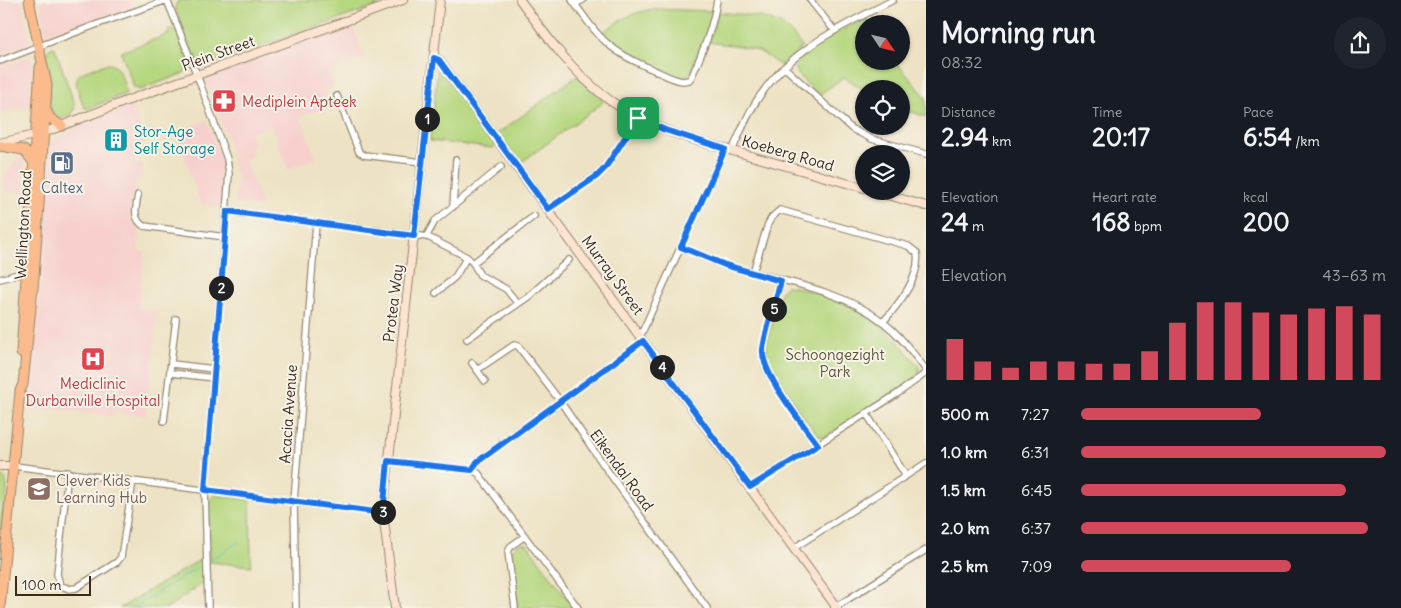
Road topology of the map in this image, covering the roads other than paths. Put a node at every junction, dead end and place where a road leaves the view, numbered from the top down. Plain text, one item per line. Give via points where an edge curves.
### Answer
1 (29, 0) edge
2 (167, 0) edge
3 (403, 0) edge
4 (440, 0) edge
5 (520, 0) edge
6 (583, 0) edge
7 (717, 0) edge
8 (810, 0) edge
9 (893, 0) edge
10 (573, 2) edge
11 (834, 30) junction
12 (38, 47) junction
13 (434, 58) junction
14 (0, 61) edge
15 (41, 61) junction
16 (784, 66) junction
17 (197, 75) junction
18 (337, 96) dead end
19 (45, 108) junction
20 (638, 118) junction
21 (62, 126) junction
22 (39, 134) junction
23 (0, 144) edge
24 (728, 150) junction
25 (926, 154) edge
26 (456, 160) dead end
27 (422, 162) junction
28 (34, 163) junction
29 (501, 167) dead end
30 (855, 185) edge
31 (138, 195) dead end
32 (905, 200) edge
33 (926, 206) edge
34 (453, 208) junction
35 (548, 209) junction
36 (227, 211) junction
37 (534, 216) dead end
38 (316, 223) junction
39 (414, 236) junction
40 (225, 237) junction
41 (426, 237) junction
42 (681, 247) junction
43 (467, 257) junction
44 (569, 260) dead end
45 (473, 263) junction
46 (753, 272) junction
47 (28, 274) junction
48 (0, 279) edge
49 (781, 281) junction
50 (436, 293) dead end
51 (518, 304) junction
52 (176, 319) dead end
53 (884, 322) junction
54 (467, 339) dead end
55 (642, 339) junction
56 (472, 363) dead end
57 (172, 364) junction
58 (214, 369) junction
59 (477, 370) junction
60 (926, 372) edge
61 (171, 373) junction
62 (214, 378) junction
63 (485, 381) dead end
64 (560, 401) junction
65 (866, 414) junction
66 (164, 421) dead end
67 (818, 445) junction
68 (388, 461) junction
69 (926, 463) edge
70 (0, 466) edge
71 (14, 466) junction
72 (472, 470) junction
73 (68, 472) junction
74 (906, 476) junction
75 (132, 481) junction
76 (750, 487) junction
77 (205, 490) junction
78 (294, 501) junction
79 (383, 513) junction
80 (525, 536) junction
81 (794, 548) junction
82 (926, 550) edge
83 (836, 607) edge
84 (0, 608) edge
85 (208, 608) edge
86 (296, 608) edge
87 (395, 608) edge
88 (515, 608) edge
89 (578, 608) edge
90 (707, 608) edge

1 - 12 main road, Wellington Road
2 - 12 street
2 - 17 street
3 - 17 street, Plein Street
4 - 13 street, Protea Way
5 - 20 street, Koeberg Road via 577,72 609,100
6 - 10 street
7 - 10 street via 706,44 692,76 683,81 632,62 614,50 594,31
8 - 11 street
9 - 11 street
11 - 16 street
12 - 14 street
12 - 15 main road, Wellington Road
13 - 27 street, Protea Way
13 - 35 street, Murray Street via 439,60
15 - 19 main road, Wellington Road via 46,79
15 - 22 main road, Wellington Road
16 - 24 street via 761,93
16 - 25 street via 852,129 872,139
17 - 21 street, Plein Street
17 - 36 street via 228,163
18 - 27 street via 359,152
19 - 21 main road via 50,118
19 - 22 main road, Wellington Road
20 - 24 street, Koeberg Road
20 - 35 street via 605,168
21 - 22 street, Plein Street
22 - 23 street, Plein Street
22 - 28 main road, Wellington Road
22 - 47 main road, Wellington Road
23 - 28 main road via 24,150
24 - 30 street, Koeberg Road
24 - 42 street
26 - 34 street
27 - 39 street, Protea Way
28 - 47 main road, Wellington Road
29 - 34 street
31 - 40 street via 136,216 144,226
32 - 33 street
34 - 41 street via 435,221
35 - 55 street, Murray Street
36 - 38 street
36 - 40 street
37 - 45 street
38 - 39 street
38 - 78 street, Acacia Avenue
39 - 41 street
39 - 68 street, Protea Way
40 - 58 street
41 - 43 street
42 - 46 street via 725,265
42 - 55 street
43 - 45 street
43 - 50 street via 456,277
44 - 51 street
45 - 51 street via 480,275 506,288
46 - 49 street
46 - 53 street via 768,224 780,210 908,246 917,253 918,262 906,294
47 - 48 street
47 - 71 main road, Wellington Road via 23,384
49 - 53 street via 840,298
49 - 67 street via 763,348 765,366
51 - 54 street
52 - 57 street
53 - 60 street
55 - 64 street
55 - 76 street, Murray Street
56 - 59 street
57 - 58 street
57 - 61 street
58 - 62 street
59 - 63 street
59 - 64 street, Eikendal Road via 514,345 518,346
60 - 65 street
61 - 62 street
61 - 66 street
62 - 77 street
64 - 72 street via 477,462
64 - 90 street, Eikendal Road
65 - 67 street
65 - 74 street
67 - 76 street
68 - 72 street
68 - 79 street, Protea Way
69 - 74 street
70 - 71 street
71 - 73 street
71 - 84 main road, Wellington Road
72 - 80 street via 481,474
73 - 75 street
73 - 75 street via 56,574 60,585 69,589 76,588 120,560
74 - 81 street
75 - 77 street
76 - 81 street, Murray Street
77 - 78 street
77 - 85 street
78 - 79 street
78 - 86 street, Acacia Avenue
79 - 87 street, Protea Way
80 - 88 street via 512,546 508,555
80 - 89 street
81 - 83 street, Murray Street
82 - 83 street

